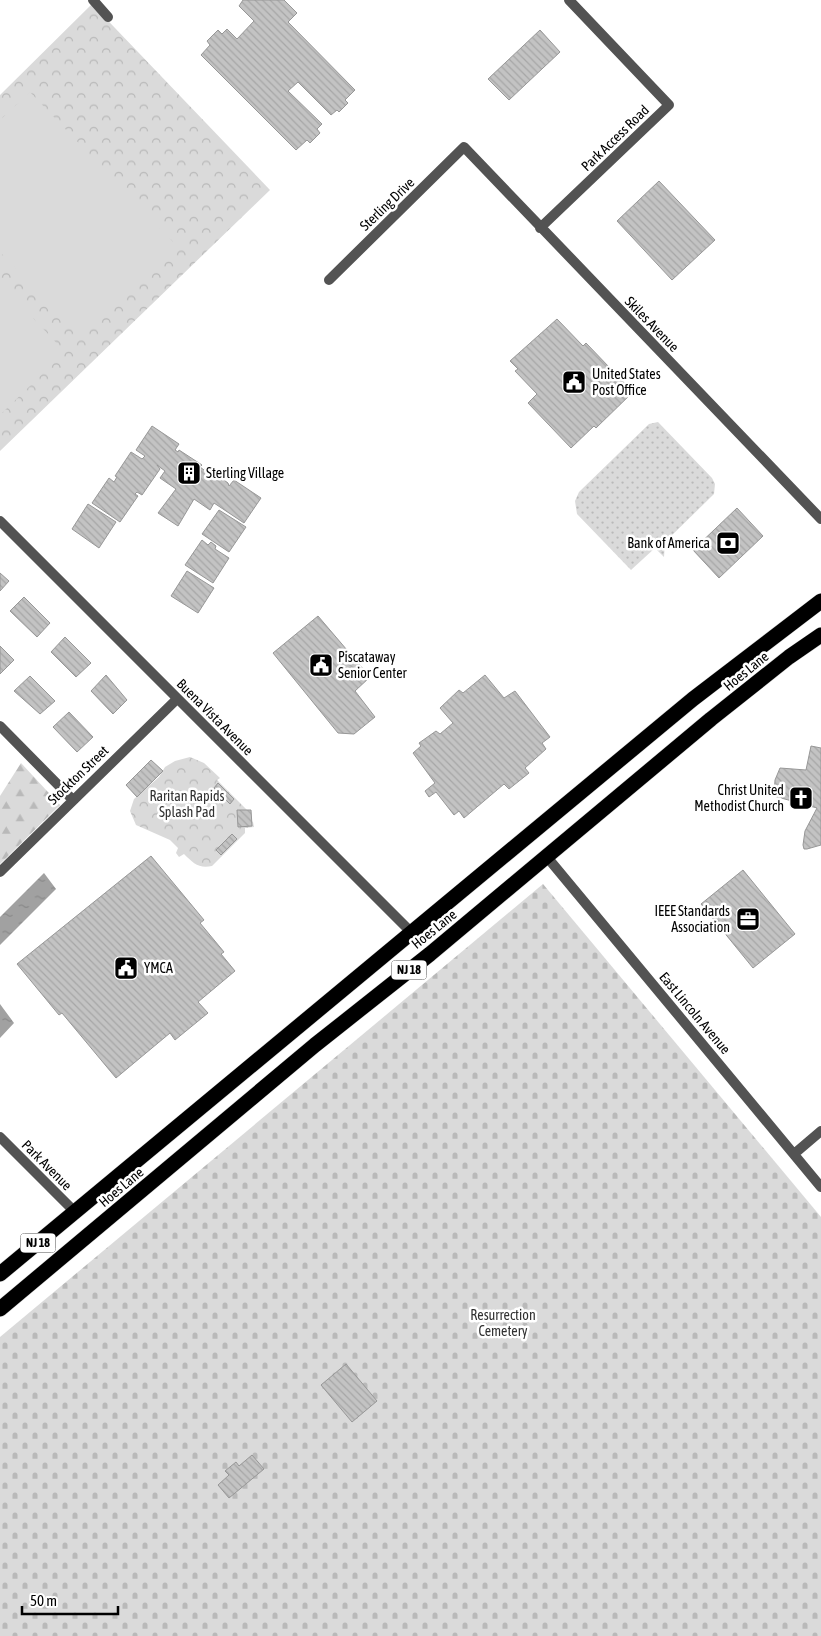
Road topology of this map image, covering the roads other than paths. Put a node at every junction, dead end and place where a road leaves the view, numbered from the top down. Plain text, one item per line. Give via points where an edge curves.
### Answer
1 (93, 0) edge
2 (569, 0) edge
3 (108, 16) dead end
4 (464, 147) joint
5 (540, 228) junction
6 (329, 280) dead end
7 (821, 519) edge
8 (0, 521) edge
9 (821, 601) edge
10 (821, 635) edge
11 (177, 699) junction
12 (0, 726) edge
13 (72, 799) junction
14 (547, 857) junction
15 (0, 872) edge
16 (411, 932) junction
17 (821, 1131) edge
18 (0, 1137) edge
19 (794, 1154) junction
20 (821, 1187) edge
21 (75, 1212) junction
22 (0, 1274) edge
23 (0, 1309) edge

1 - 3 street
2 - 5 street, Park Access Road via 669,105
4 - 5 street, Skiles Avenue
4 - 6 street, Sterling Drive
5 - 7 street, Skiles Avenue
8 - 11 street, Buena Vista Avenue
9 - 16 highway, Hoes Lane / NJ 18 via 694,699
10 - 14 highway, Hoes Lane / NJ 18 via 711,719
11 - 13 street, Stockton Street
11 - 16 street, Buena Vista Avenue
12 - 13 street
13 - 15 street, Stockton Street
14 - 19 street, East Lincoln Avenue
14 - 23 highway, Hoes Lane / NJ 18 via 315,1045
16 - 21 highway, Hoes Lane / NJ 18
17 - 19 street
18 - 21 street, Park Avenue
19 - 20 street, East Lincoln Avenue
21 - 22 highway, Hoes Lane / NJ 18

